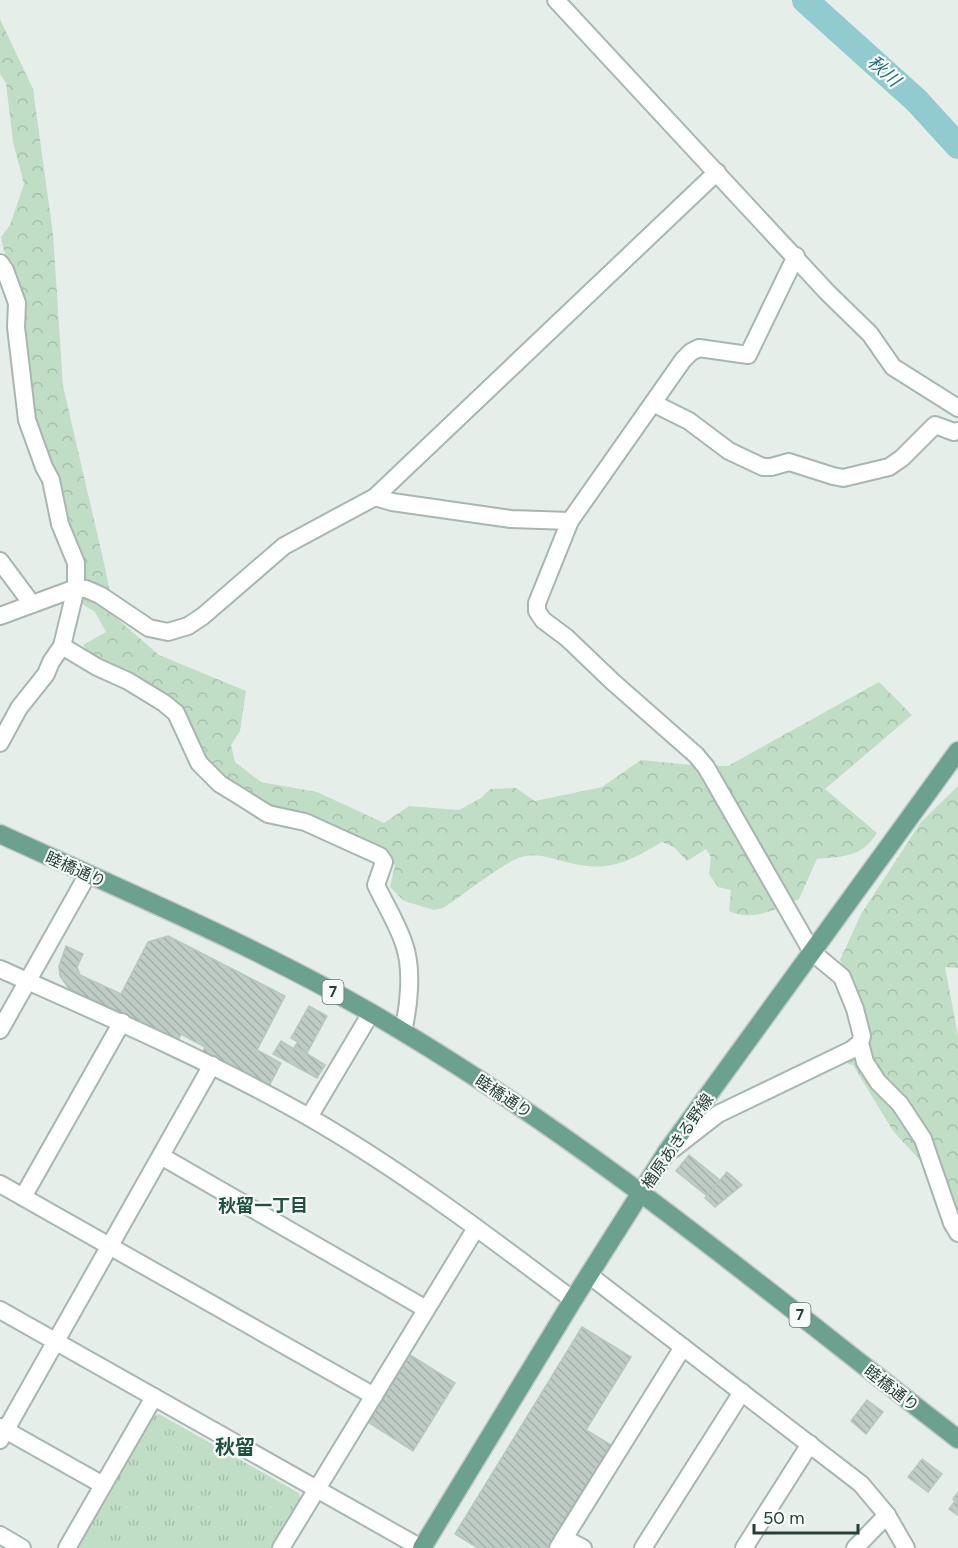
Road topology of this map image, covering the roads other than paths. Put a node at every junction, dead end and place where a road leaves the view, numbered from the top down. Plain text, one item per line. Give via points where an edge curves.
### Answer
1 (556, 0) edge
2 (717, 172) junction
3 (796, 256) junction
4 (0, 263) edge
5 (653, 403) junction
6 (958, 408) edge
7 (958, 431) edge
8 (375, 497) junction
9 (570, 521) junction
10 (0, 561) edge
11 (76, 588) junction
12 (32, 604) junction
13 (0, 616) edge
14 (62, 646) junction
15 (0, 744) edge
16 (958, 751) edge
17 (0, 834) edge
18 (88, 874) junction
19 (812, 952) junction
20 (0, 969) edge
21 (28, 981) junction
22 (371, 1013) junction
23 (122, 1022) junction
24 (0, 1030) edge
25 (403, 1032) junction
26 (860, 1043) junction
27 (212, 1065) junction
28 (309, 1117) junction
29 (666, 1153) junction
30 (161, 1156) junction
31 (0, 1184) edge
32 (640, 1193) junction
33 (23, 1197) junction
34 (476, 1228) junction
35 (958, 1233) edge
36 (110, 1246) junction
37 (588, 1275) junction
38 (573, 1300) junction
39 (426, 1309) junction
40 (0, 1310) edge
41 (55, 1342) junction
42 (683, 1347) junction
43 (742, 1392) junction
44 (374, 1396) junction
45 (154, 1397) junction
46 (2, 1432) edge
47 (958, 1439) edge
48 (810, 1444) junction
49 (103, 1485) junction
50 (318, 1489) junction
51 (887, 1515) junction
52 (0, 1535) edge
53 (561, 1543) edge
54 (22, 1548) edge
55 (67, 1548) edge
56 (281, 1548) edge
57 (422, 1548) edge
58 (583, 1548) edge
59 (643, 1548) edge
60 (744, 1548) edge
61 (855, 1548) edge
62 (906, 1548) edge

1 - 2 street
2 - 3 street
2 - 8 street
3 - 5 street via 748,356 699,348 691,352
3 - 6 street via 870,334 893,367
4 - 11 street via 16,303 27,420 51,480 60,524 76,563
5 - 7 street via 763,467 789,462 843,478 889,467 935,425
5 - 9 street
8 - 9 street via 511,519
8 - 11 street via 284,546 188,626 168,632 149,628 100,595
9 - 19 street via 537,610 543,620 706,767
10 - 12 street
11 - 12 street
11 - 14 street
12 - 13 street
14 - 15 street via 19,708
14 - 25 street via 128,681 176,713 199,764 220,784 268,814 305,822 380,856 384,862 376,885 405,945 408,1009
16 - 19 main road, 楢原あきる野線
17 - 18 main road, 睦橋通り / 7
18 - 21 street
18 - 22 main road, 睦橋通り / 7 via 243,945
19 - 26 street via 842,977 855,1009
19 - 29 main road, 楢原あきる野線
20 - 21 street
21 - 23 street
21 - 24 street
22 - 25 main road, 睦橋通り / 7
22 - 28 street
23 - 27 street
23 - 33 street
25 - 32 main road, 睦橋通り / 7 via 517,1104
26 - 29 street via 718,1114
26 - 35 street via 865,1062 878,1082 900,1104 923,1138
27 - 28 street
27 - 30 street
28 - 34 street
29 - 32 main road, 楢原あきる野線
30 - 36 street
30 - 39 street
31 - 33 street
32 - 37 main road, 楢原あきる野線
32 - 47 main road, 睦橋通り / 7
33 - 36 street
34 - 38 street
34 - 39 street
36 - 41 street
36 - 44 street
37 - 38 main road, 楢原あきる野線
37 - 42 street
38 - 57 main road, 楢原あきる野線
39 - 44 street
40 - 41 street
41 - 45 street
41 - 46 street
42 - 43 street
42 - 53 street
43 - 48 street
43 - 59 street
44 - 50 street
45 - 49 street
45 - 50 street
46 - 49 street
48 - 51 street via 861,1484
48 - 60 street
49 - 55 street
50 - 56 street
50 - 57 street
51 - 61 street
51 - 62 street
52 - 54 street
53 - 58 street

